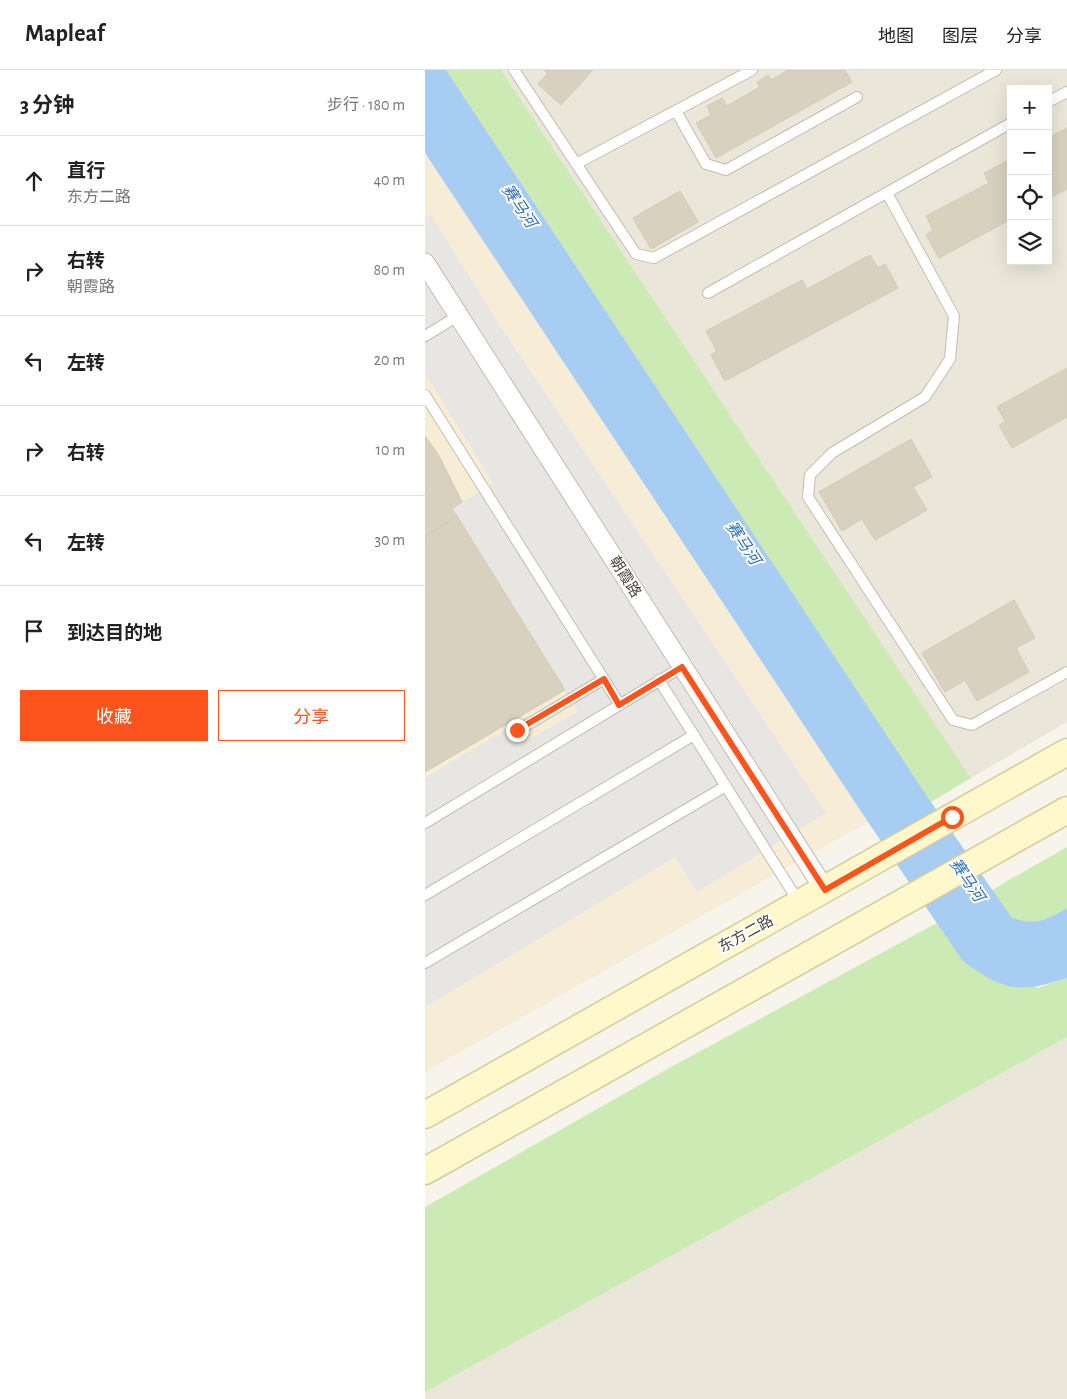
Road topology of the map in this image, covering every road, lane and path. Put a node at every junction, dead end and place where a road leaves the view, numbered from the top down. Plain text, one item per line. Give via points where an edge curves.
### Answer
1 (514, 70) edge
2 (752, 70) edge
3 (997, 70) edge
4 (1067, 92) edge
5 (857, 97) dead end
6 (1052, 100) edge
7 (676, 111) junction
8 (1007, 125) edge
9 (577, 164) junction
10 (887, 193) junction
11 (425, 263) edge
12 (708, 293) dead end
13 (458, 316) junction
14 (425, 336) edge
15 (425, 395) edge
16 (682, 667) junction
17 (1067, 672) edge
18 (604, 679) junction
19 (659, 680) junction
20 (619, 705) junction
21 (517, 730) dead end
22 (694, 735) junction
23 (1067, 752) edge
24 (726, 786) junction
25 (1067, 810) edge
26 (425, 822) edge
27 (825, 890) junction
28 (425, 895) edge
29 (800, 904) junction
30 (425, 963) edge
31 (425, 1115) edge
32 (425, 1171) edge

1 - 9 lane
2 - 7 lane
3 - 9 lane via 654,258 636,254
4 - 6 lane
5 - 7 lane via 726,170 706,164
7 - 9 lane
8 - 10 lane
10 - 12 lane
10 - 17 lane via 953,316 950,359 925,397 832,453 810,475 808,497 953,720 973,725
11 - 13 street, 朝霞路
13 - 14 lane
13 - 16 street, 朝霞路
15 - 18 lane
16 - 19 lane
16 - 27 street, 朝霞路
18 - 20 lane
18 - 21 lane
19 - 20 lane
19 - 22 lane
20 - 26 lane
22 - 24 lane
22 - 28 lane
23 - 27 main road, 东方二路
24 - 29 lane
24 - 30 lane
25 - 32 main road
27 - 29 main road, 东方二路
29 - 31 main road, 东方二路

